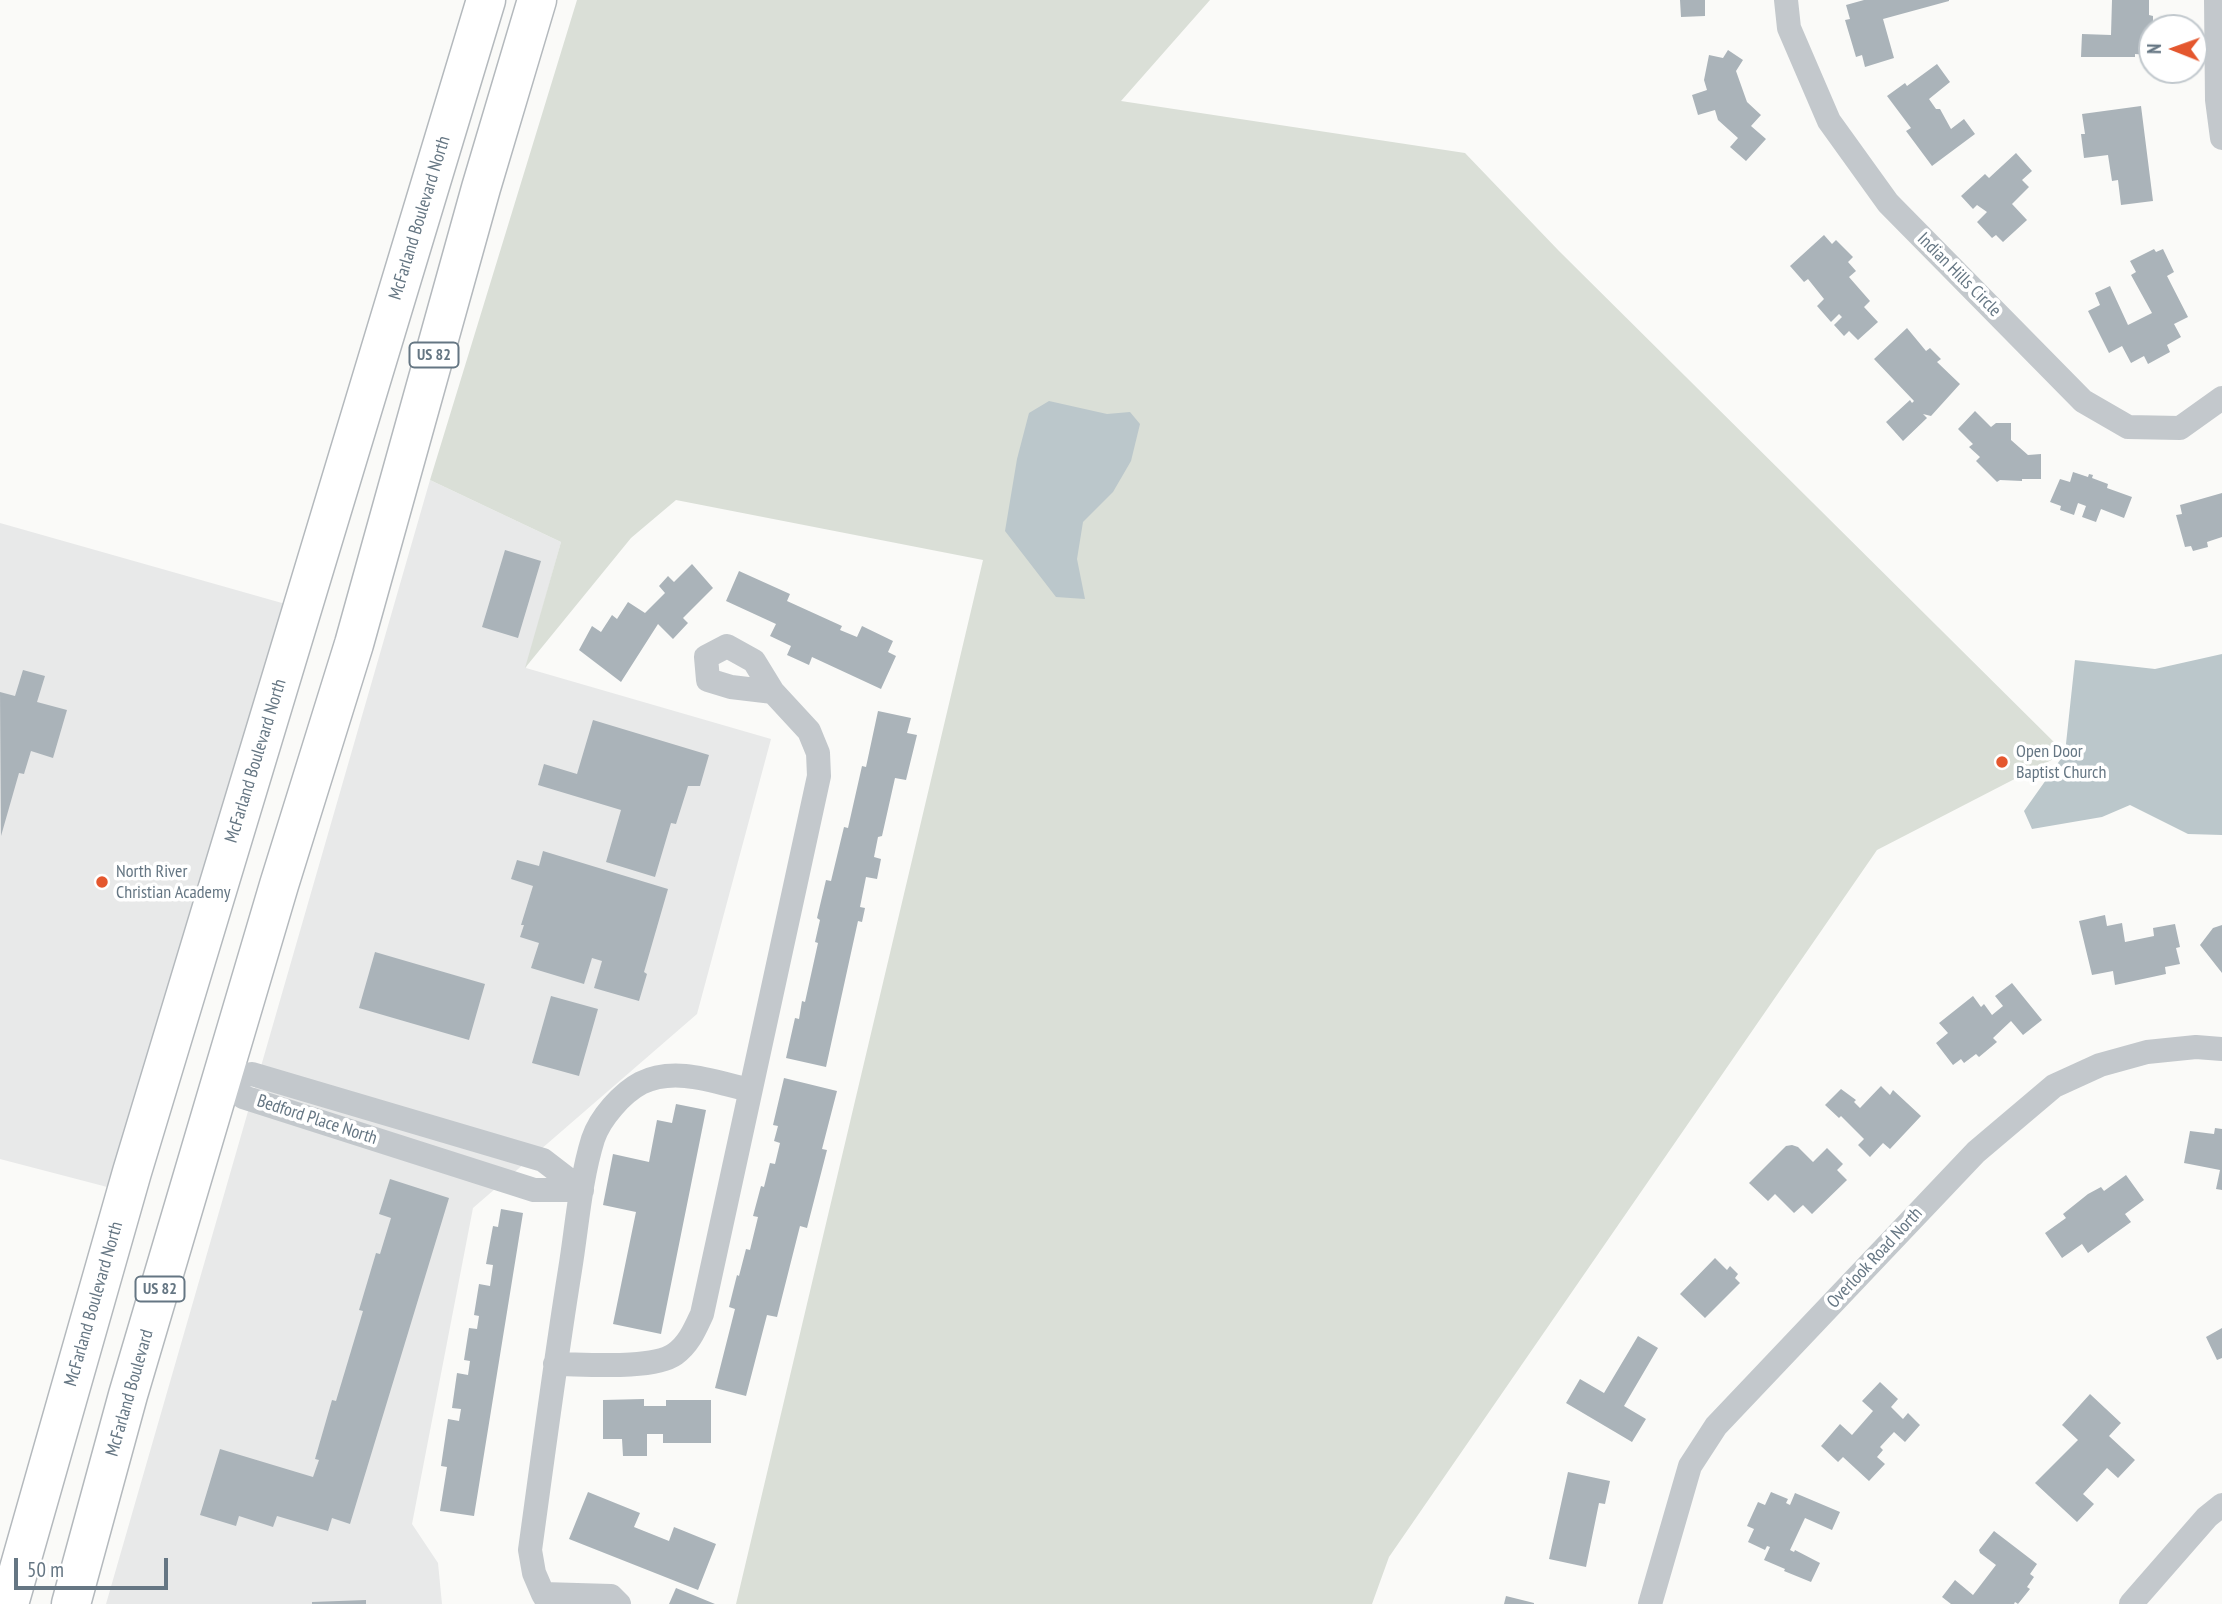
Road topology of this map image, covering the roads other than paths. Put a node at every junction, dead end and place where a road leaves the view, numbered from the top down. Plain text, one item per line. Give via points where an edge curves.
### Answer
1 (486, 0) edge
2 (537, 0) edge
3 (1786, 0) edge
4 (2216, 0) edge
5 (2222, 138) edge
6 (2222, 398) edge
7 (297, 625) junction
8 (773, 692) dead end
9 (334, 711) junction
10 (203, 938) junction
11 (2222, 1049) edge
12 (166, 1065) junction
13 (222, 1080) junction
14 (750, 1090) junction
15 (192, 1182) junction
16 (582, 1190) junction
17 (555, 1364) junction
18 (2222, 1505) edge
19 (546, 1599) edge
20 (1656, 1603) edge
21 (9, 1604) edge
22 (71, 1604) edge
23 (619, 1604) edge
24 (2131, 1604) edge

1 - 7 highway, McFarland Boulevard North
2 - 9 highway, US 82
3 - 6 street, Indian Hills Circle via 1789,28 1829,121 1888,203 2084,401 2128,427 2180,428
4 - 5 street
7 - 9 highway via 313,634 329,655 335,681
7 - 10 highway, McFarland Boulevard North
8 - 14 street via 809,731 818,753 819,776
9 - 13 highway, US 82
10 - 12 highway, McFarland Boulevard North
10 - 13 highway via 195,1038 203,1062
11 - 20 street, Overlook Road North via 2196,1046 2147,1052 2099,1065 2054,1086 1976,1152 1716,1426 1690,1466
12 - 15 highway via 185,1085 195,1109
12 - 21 highway, McFarland Boulevard North
13 - 15 highway, US 82
13 - 16 street, Bedford Place North via 243,1097 534,1190
14 - 16 street via 664,1074 640,1084 620,1100 594,1137
14 - 17 street via 702,1314 692,1338 674,1356 651,1363
15 - 22 highway, McFarland Boulevard / US 82
16 - 17 street
17 - 19 street via 530,1550
18 - 24 street
19 - 23 street via 611,1596

